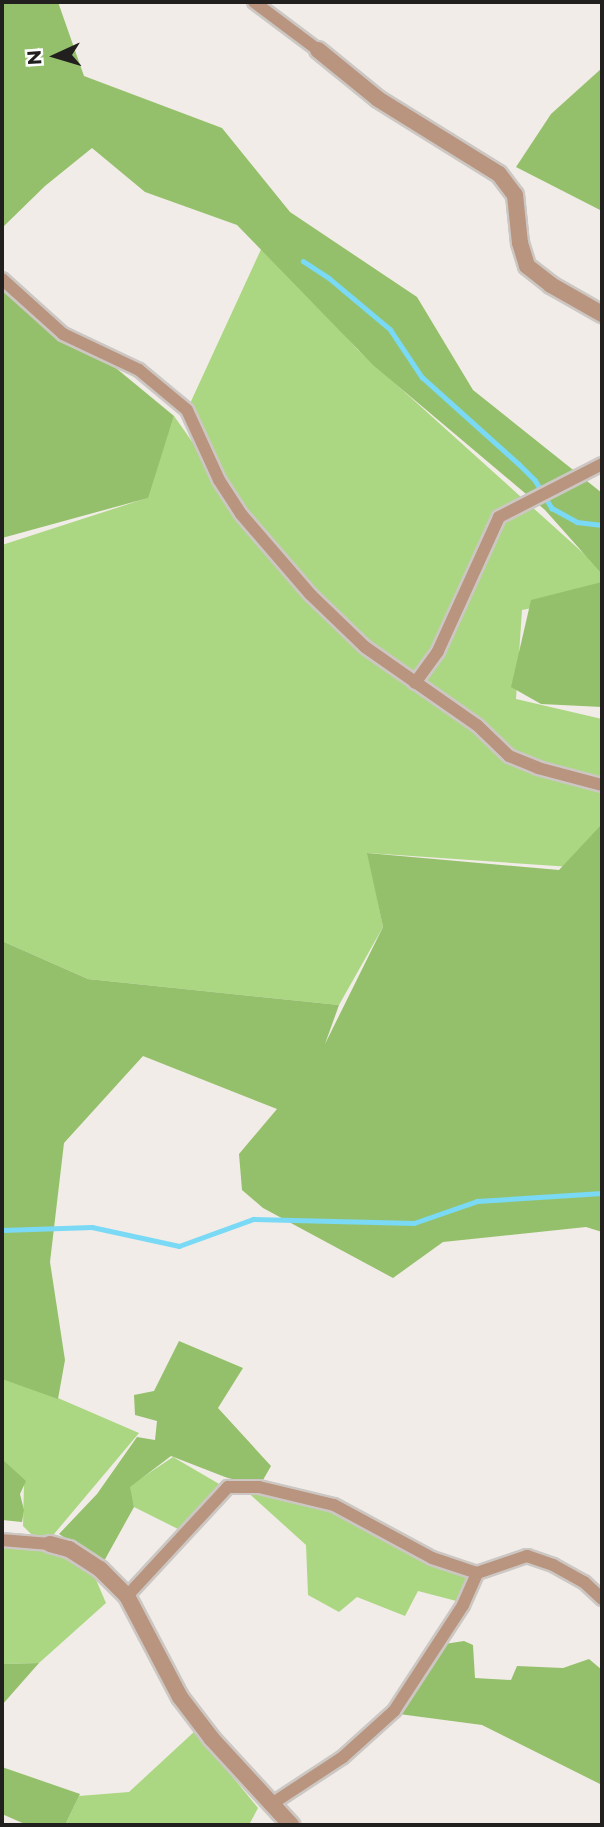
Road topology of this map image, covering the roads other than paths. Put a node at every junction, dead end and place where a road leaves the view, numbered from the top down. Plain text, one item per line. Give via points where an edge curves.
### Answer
1 (254, 2) edge
2 (318, 50) joint
3 (2, 279) edge
4 (602, 314) edge
5 (602, 464) edge
6 (415, 683) junction
7 (602, 785) edge
8 (2, 1540) edge
9 (50, 1544) joint
10 (477, 1573) junction
11 (127, 1596) junction
12 (602, 1600) edge
13 (270, 1805) junction
14 (291, 1825) edge

1 - 2 street
2 - 4 street via 378,99 499,174 515,195 527,266
3 - 6 street via 63,334 139,370 187,410 219,480 241,514 310,594 365,648
5 - 6 street via 499,517 438,651
6 - 7 street via 477,726 509,756
8 - 9 street
9 - 11 street via 69,1549 100,1569
10 - 11 street via 432,1558 334,1505 259,1487 225,1487
10 - 12 street via 527,1556 584,1582
10 - 13 street via 463,1605 394,1711 342,1757
11 - 13 street via 180,1697
13 - 14 street

